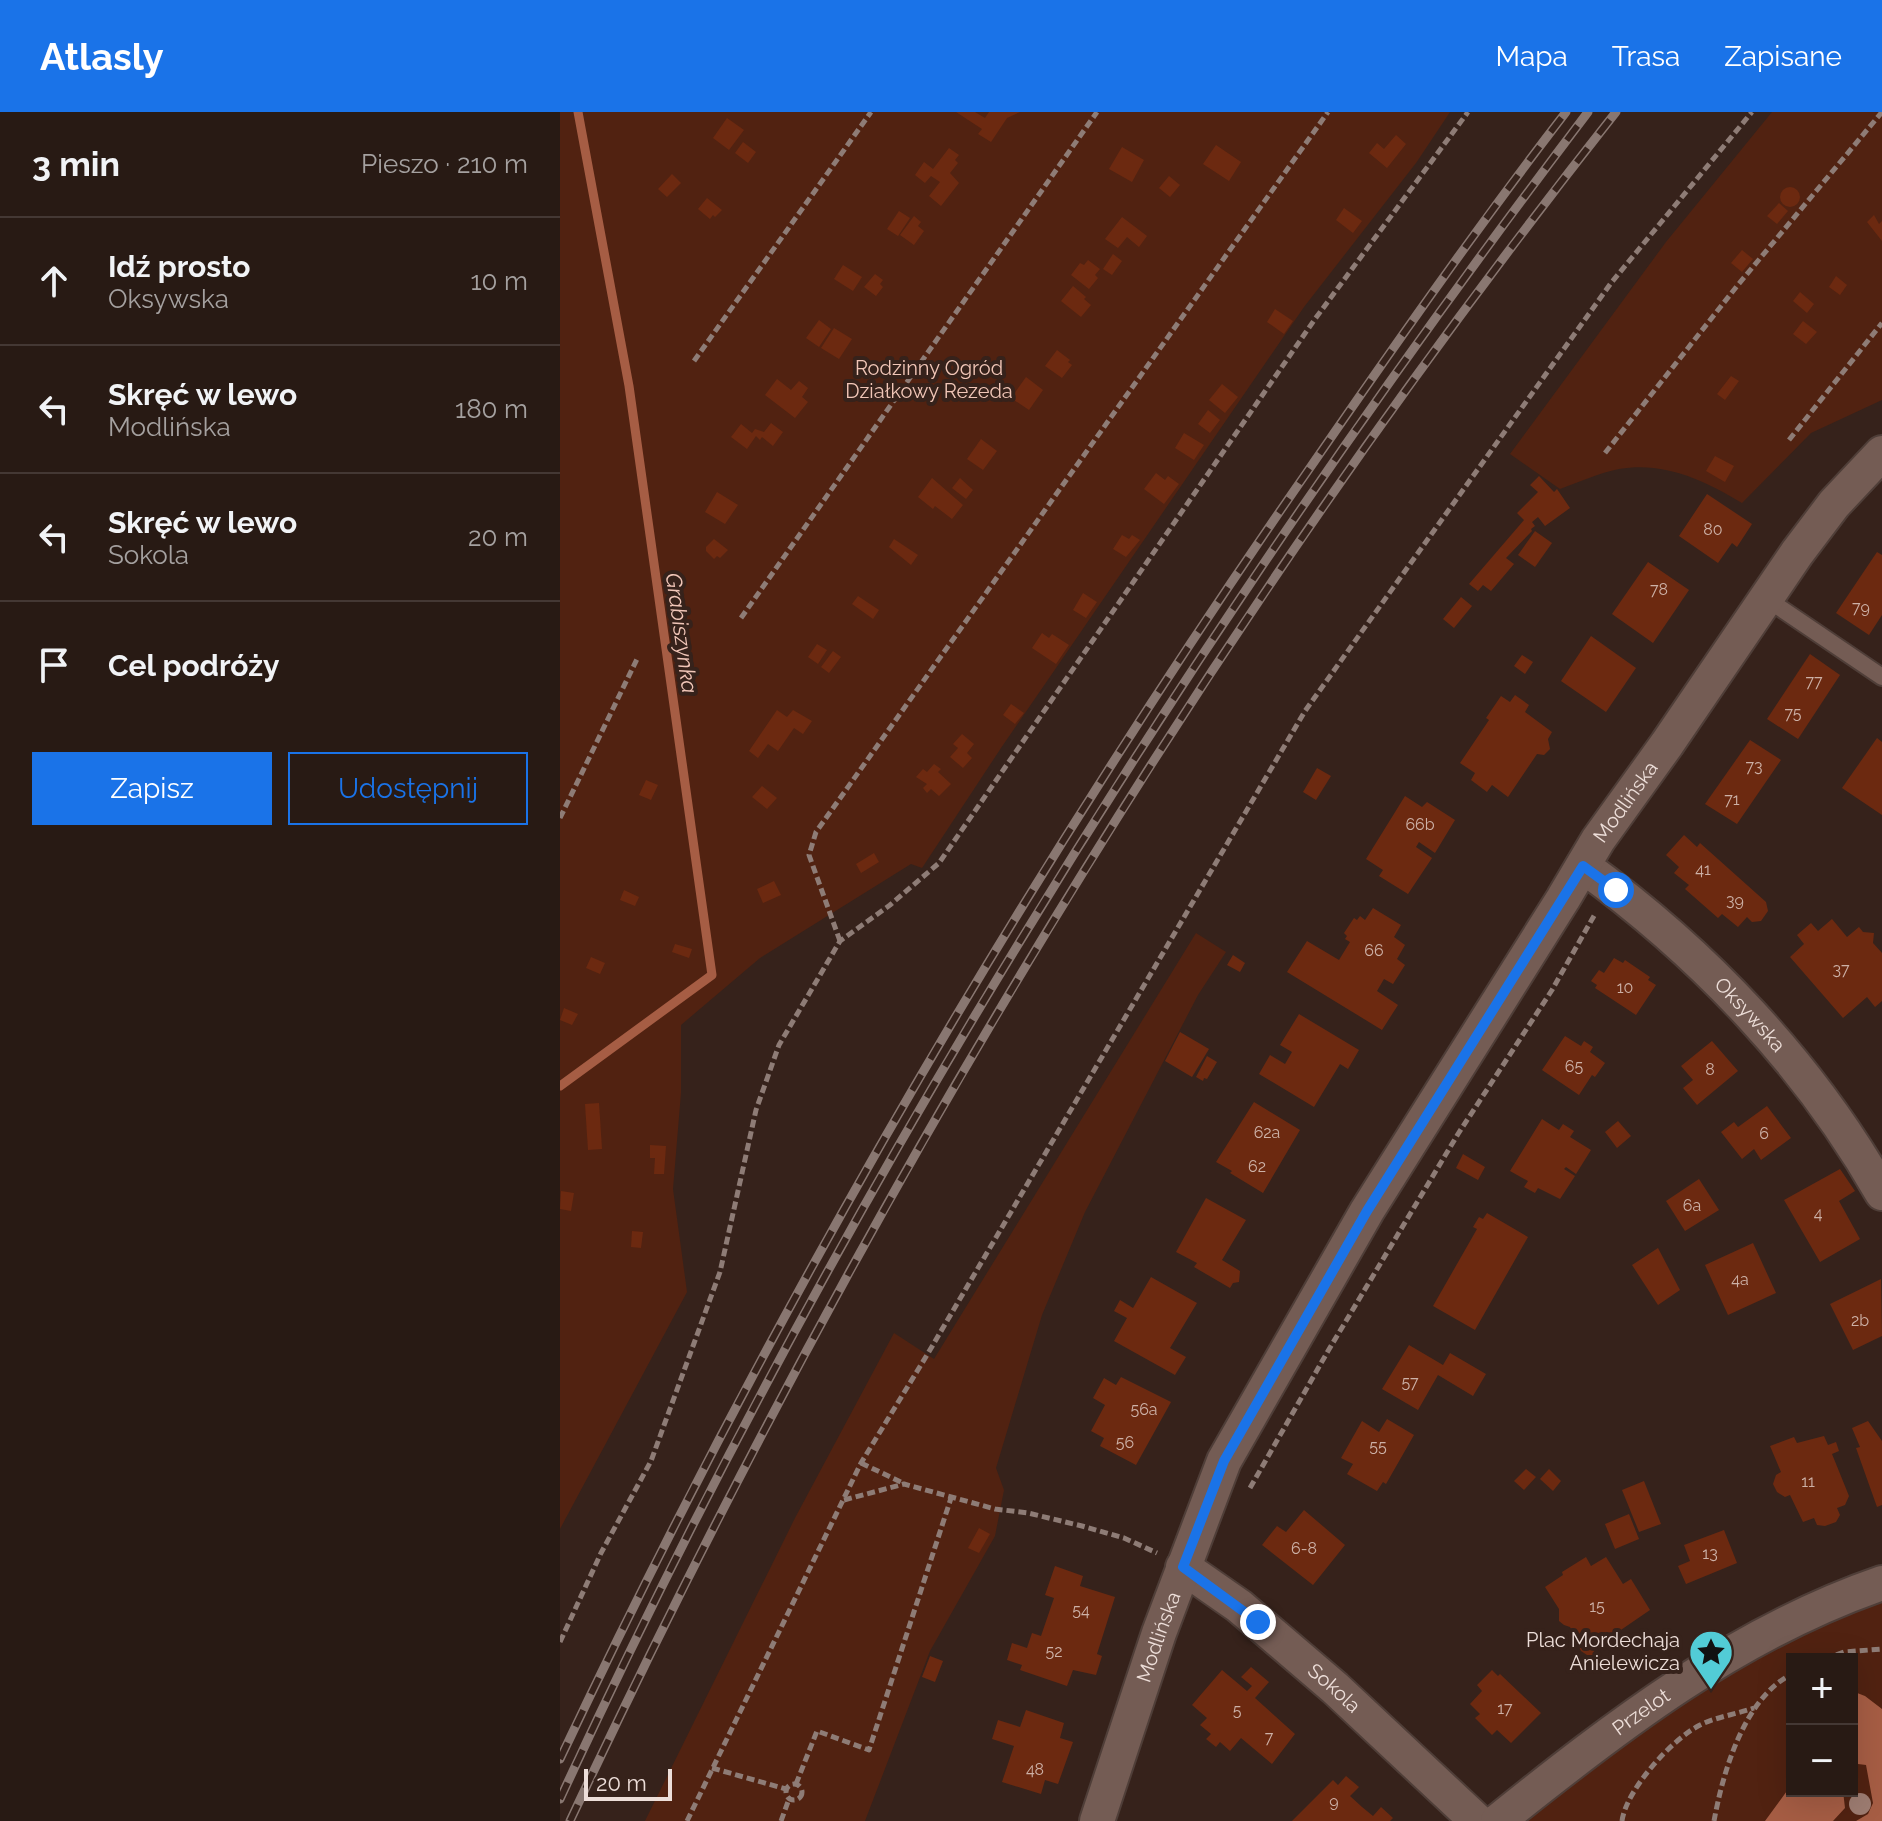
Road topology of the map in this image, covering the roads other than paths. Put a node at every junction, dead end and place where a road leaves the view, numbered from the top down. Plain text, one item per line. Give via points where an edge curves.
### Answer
1 (1882, 453) edge
2 (1767, 599) junction
3 (1882, 677) edge
4 (1583, 866) junction
5 (1882, 1193) edge
6 (1183, 1567) junction
7 (1882, 1583) edge
8 (1097, 1821) edge
9 (1477, 1821) edge
10 (1498, 1821) edge

1 - 2 street, Modlińska via 1834,504
2 - 3 lane
2 - 4 street, Modlińska
4 - 5 street, Oksywska via 1682,947 1768,1033 1826,1105
4 - 6 street, Modlińska via 1367,1211 1224,1461
6 - 8 street, Modlińska
6 - 9 street, Sokola via 1239,1606 1335,1688
7 - 10 street, Przelot via 1806,1613 1670,1691 1585,1750

